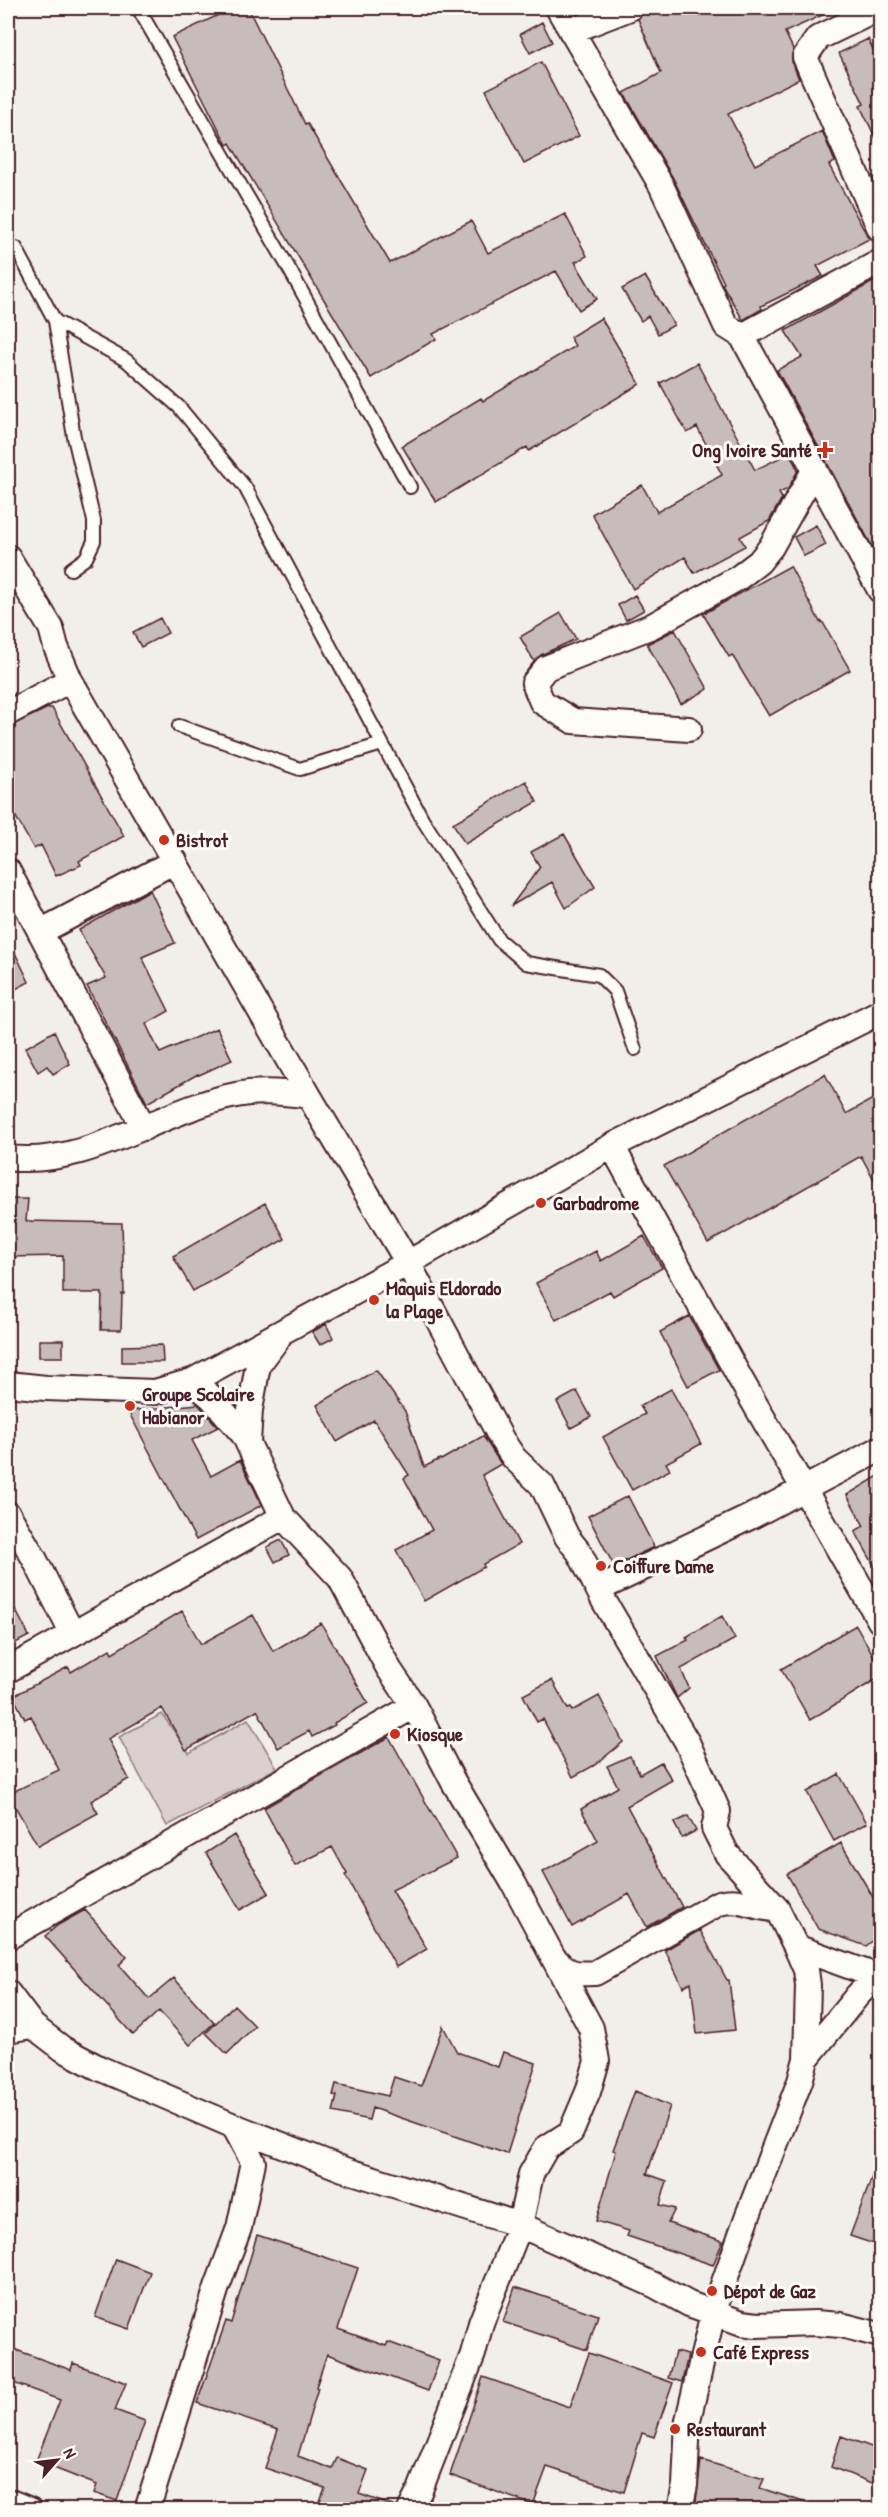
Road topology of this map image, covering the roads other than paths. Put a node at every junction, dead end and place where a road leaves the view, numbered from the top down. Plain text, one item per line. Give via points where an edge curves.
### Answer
1 (138, 8) edge
2 (558, 8) edge
3 (630, 8) edge
4 (874, 15) edge
5 (571, 31) junction
6 (880, 229) edge
7 (8, 248) edge
8 (880, 262) edge
9 (54, 321) junction
10 (742, 336) junction
11 (815, 469) junction
12 (410, 487) dead end
13 (8, 557) edge
14 (71, 569) dead end
15 (880, 590) edge
16 (70, 680) junction
17 (8, 713) edge
18 (179, 726) dead end
19 (689, 729) dead end
20 (382, 744) junction
21 (175, 861) junction
22 (8, 871) edge
23 (40, 932) junction
24 (880, 1012) edge
25 (635, 1050) dead end
26 (309, 1096) junction
27 (144, 1128) junction
28 (612, 1146) junction
29 (8, 1158) edge
30 (408, 1263) junction
31 (283, 1331) junction
32 (192, 1381) junction
33 (8, 1384) edge
34 (248, 1442) junction
35 (880, 1449) edge
36 (803, 1490) junction
37 (8, 1514) edge
38 (283, 1517) junction
39 (599, 1589) junction
40 (880, 1621) edge
41 (72, 1633) junction
42 (8, 1670) edge
43 (414, 1706) junction
44 (777, 1909) junction
45 (8, 1937) edge
46 (796, 1947) junction
47 (554, 1958) junction
48 (878, 1974) edge
49 (8, 1992) edge
50 (33, 2026) junction
51 (8, 2030) edge
52 (806, 2059) junction
53 (234, 2126) junction
54 (520, 2225) junction
55 (713, 2313) junction
56 (880, 2335) edge
57 (8, 2501) edge
58 (30, 2510) edge
59 (147, 2510) edge
60 (410, 2510) edge
61 (680, 2510) edge

1 - 12 lane
2 - 5 street
3 - 5 street
4 - 6 street via 818,38 805,57
5 - 10 street via 661,185 726,326
7 - 9 lane via 16,248
8 - 10 street
9 - 14 lane via 74,437 94,521 94,541 86,558
9 - 20 lane via 126,360 178,407 245,487
10 - 11 street
11 - 15 street
11 - 19 street via 771,547 745,573 652,626 546,668 534,683 542,702 573,720
13 - 16 street via 51,628
16 - 17 street
16 - 21 street
18 - 20 lane via 300,770
20 - 25 lane via 423,820 499,940 526,963 599,975 615,991
21 - 23 street
21 - 26 street
22 - 23 street
23 - 27 street
24 - 28 street
26 - 27 street via 276,1091 237,1095
26 - 30 street
27 - 29 street via 48,1158
28 - 30 street
28 - 36 street
30 - 31 street
30 - 39 street via 502,1440 542,1485 567,1537
31 - 32 street
31 - 34 street via 258,1365
32 - 33 street via 155,1392
32 - 34 street via 229,1415
34 - 38 street
35 - 36 street
36 - 39 street
36 - 40 street
37 - 41 street
38 - 41 street
38 - 43 street via 340,1578 389,1669
39 - 44 street via 687,1742 718,1811 714,1828 727,1854
41 - 42 street
43 - 45 street
43 - 47 street
44 - 46 street
44 - 47 street via 759,1909 744,1901 719,1903 595,1973 566,1971
46 - 48 street
46 - 52 street via 808,1985
47 - 54 street via 591,2028 597,2061 571,2132 546,2148 531,2174
48 - 52 street
49 - 50 street
50 - 51 street
50 - 53 street via 63,2049 99,2068
52 - 55 street
53 - 54 street via 343,2169
53 - 59 street via 253,2162 241,2217
54 - 55 street
54 - 60 street
55 - 56 street via 757,2325 840,2325
55 - 61 street via 688,2420
57 - 58 street

